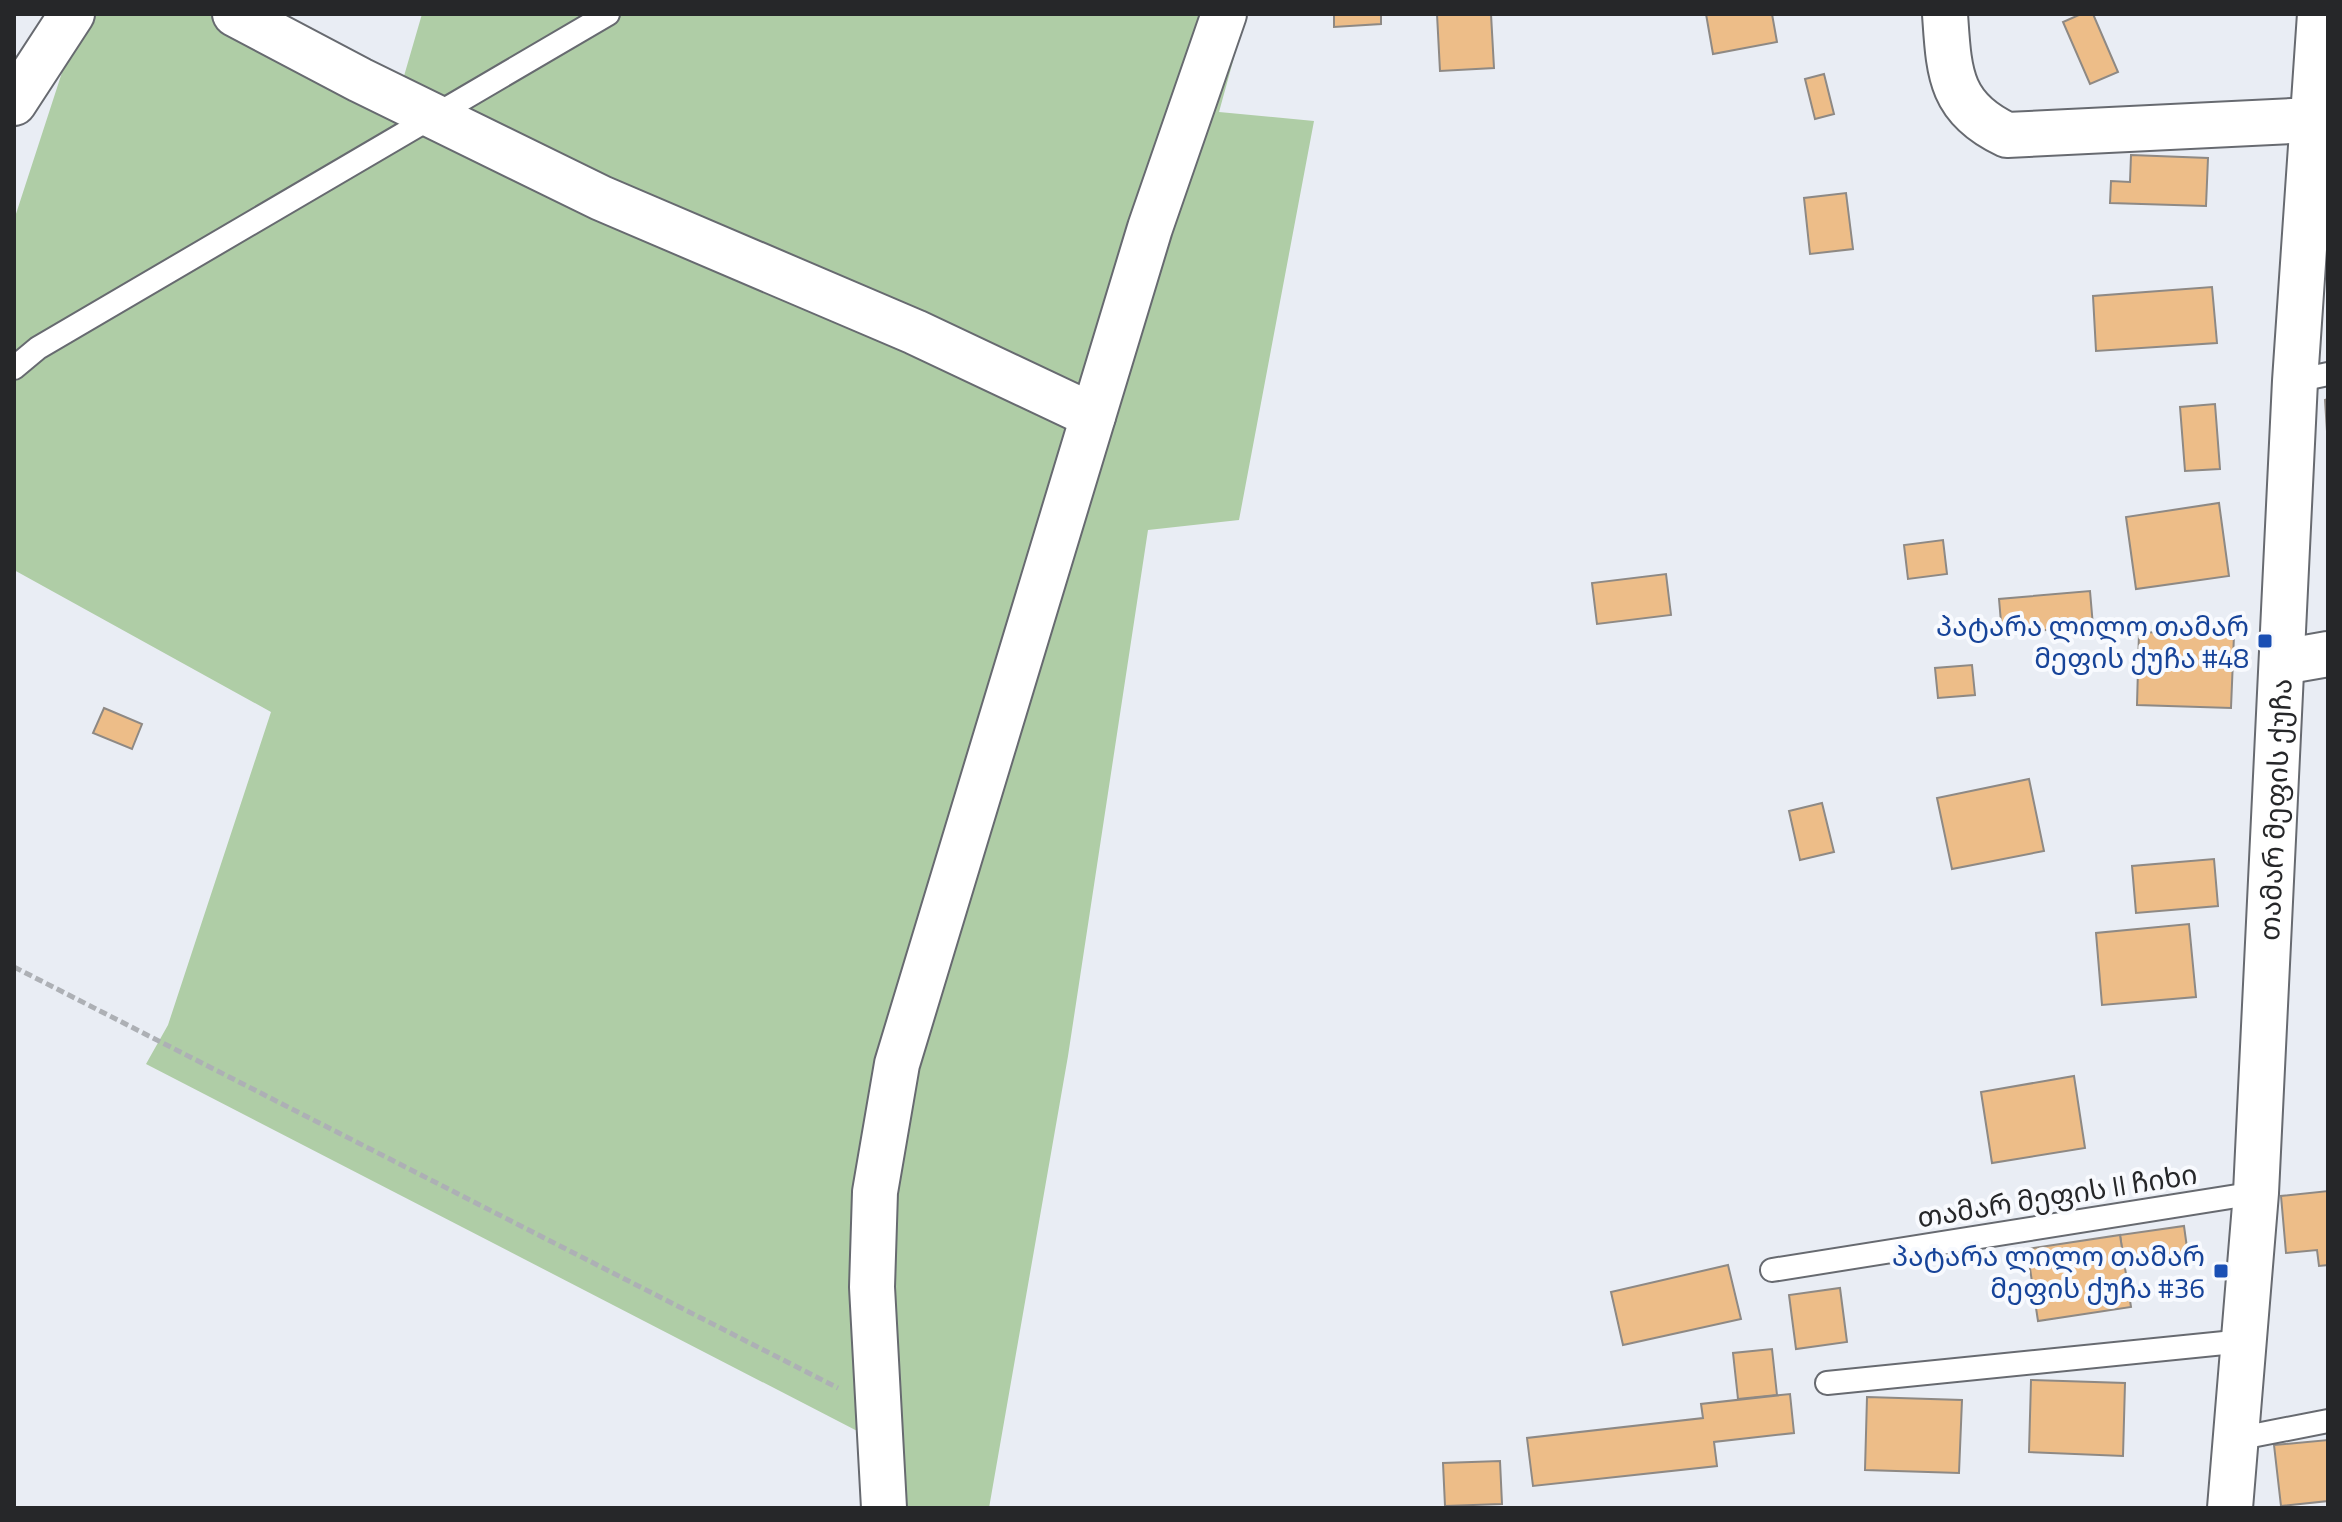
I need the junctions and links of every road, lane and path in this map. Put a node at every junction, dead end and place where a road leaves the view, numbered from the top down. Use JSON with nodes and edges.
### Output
{"nodes":[{"id":1,"x":72,"y":14,"type":"edge"},
{"id":2,"x":235,"y":14,"type":"edge"},
{"id":3,"x":608,"y":14,"type":"edge"},
{"id":4,"x":1224,"y":14,"type":"edge"},
{"id":5,"x":1945,"y":14,"type":"edge"},
{"id":6,"x":2320,"y":14,"type":"edge"},
{"id":7,"x":14,"y":103,"type":"edge"},
{"id":8,"x":434,"y":116,"type":"junction"},
{"id":9,"x":2312,"y":120,"type":"junction"},
{"id":10,"x":14,"y":368,"type":"edge"},
{"id":11,"x":2311,"y":378,"type":"edge"},
{"id":12,"x":1093,"y":416,"type":"junction"},
{"id":13,"x":2328,"y":654,"type":"edge"},
{"id":14,"x":2282,"y":662,"type":"junction"},
{"id":15,"x":14,"y":967,"type":"edge"},
{"id":16,"x":2256,"y":1193,"type":"junction"},
{"id":17,"x":1772,"y":1270,"type":"dead end"},
{"id":18,"x":2244,"y":1341,"type":"junction"},
{"id":19,"x":1827,"y":1383,"type":"dead end"},
{"id":20,"x":878,"y":1408,"type":"junction"},
{"id":21,"x":2328,"y":1421,"type":"edge"},
{"id":22,"x":2236,"y":1439,"type":"junction"},
{"id":23,"x":884,"y":1508,"type":"edge"},
{"id":24,"x":2230,"y":1508,"type":"edge"}],
"edges":[{"from":1,"to":7,"type":"street"},
{"from":2,"to":8,"type":"street"},
{"from":3,"to":8,"type":"lane"},
{"from":4,"to":12,"type":"street"},
{"from":5,"to":9,"type":"street"},
{"from":6,"to":9,"type":"street","name":"თამარ მეფის ქუჩა"},
{"from":8,"to":10,"type":"lane"},
{"from":8,"to":12,"type":"street"},
{"from":9,"to":11,"type":"street","name":"თამარ მეფის ქუჩა"},
{"from":11,"to":14,"type":"street","name":"თამარ მეფის ქუჩა"},
{"from":12,"to":20,"type":"street"},
{"from":13,"to":14,"type":"street"},
{"from":14,"to":16,"type":"street","name":"თამარ მეფის ქუჩა"},
{"from":15,"to":20,"type":"path"},
{"from":16,"to":17,"type":"lane","name":"თამარ მეფის II ჩიხი"},
{"from":16,"to":18,"type":"street","name":"თამარ მეფის ქუჩა"},
{"from":18,"to":19,"type":"lane"},
{"from":18,"to":22,"type":"street","name":"თამარ მეფის ქუჩა"},
{"from":20,"to":23,"type":"street"},
{"from":21,"to":22,"type":"lane"},
{"from":22,"to":24,"type":"street","name":"თამარ მეფის ქუჩა"}]}
